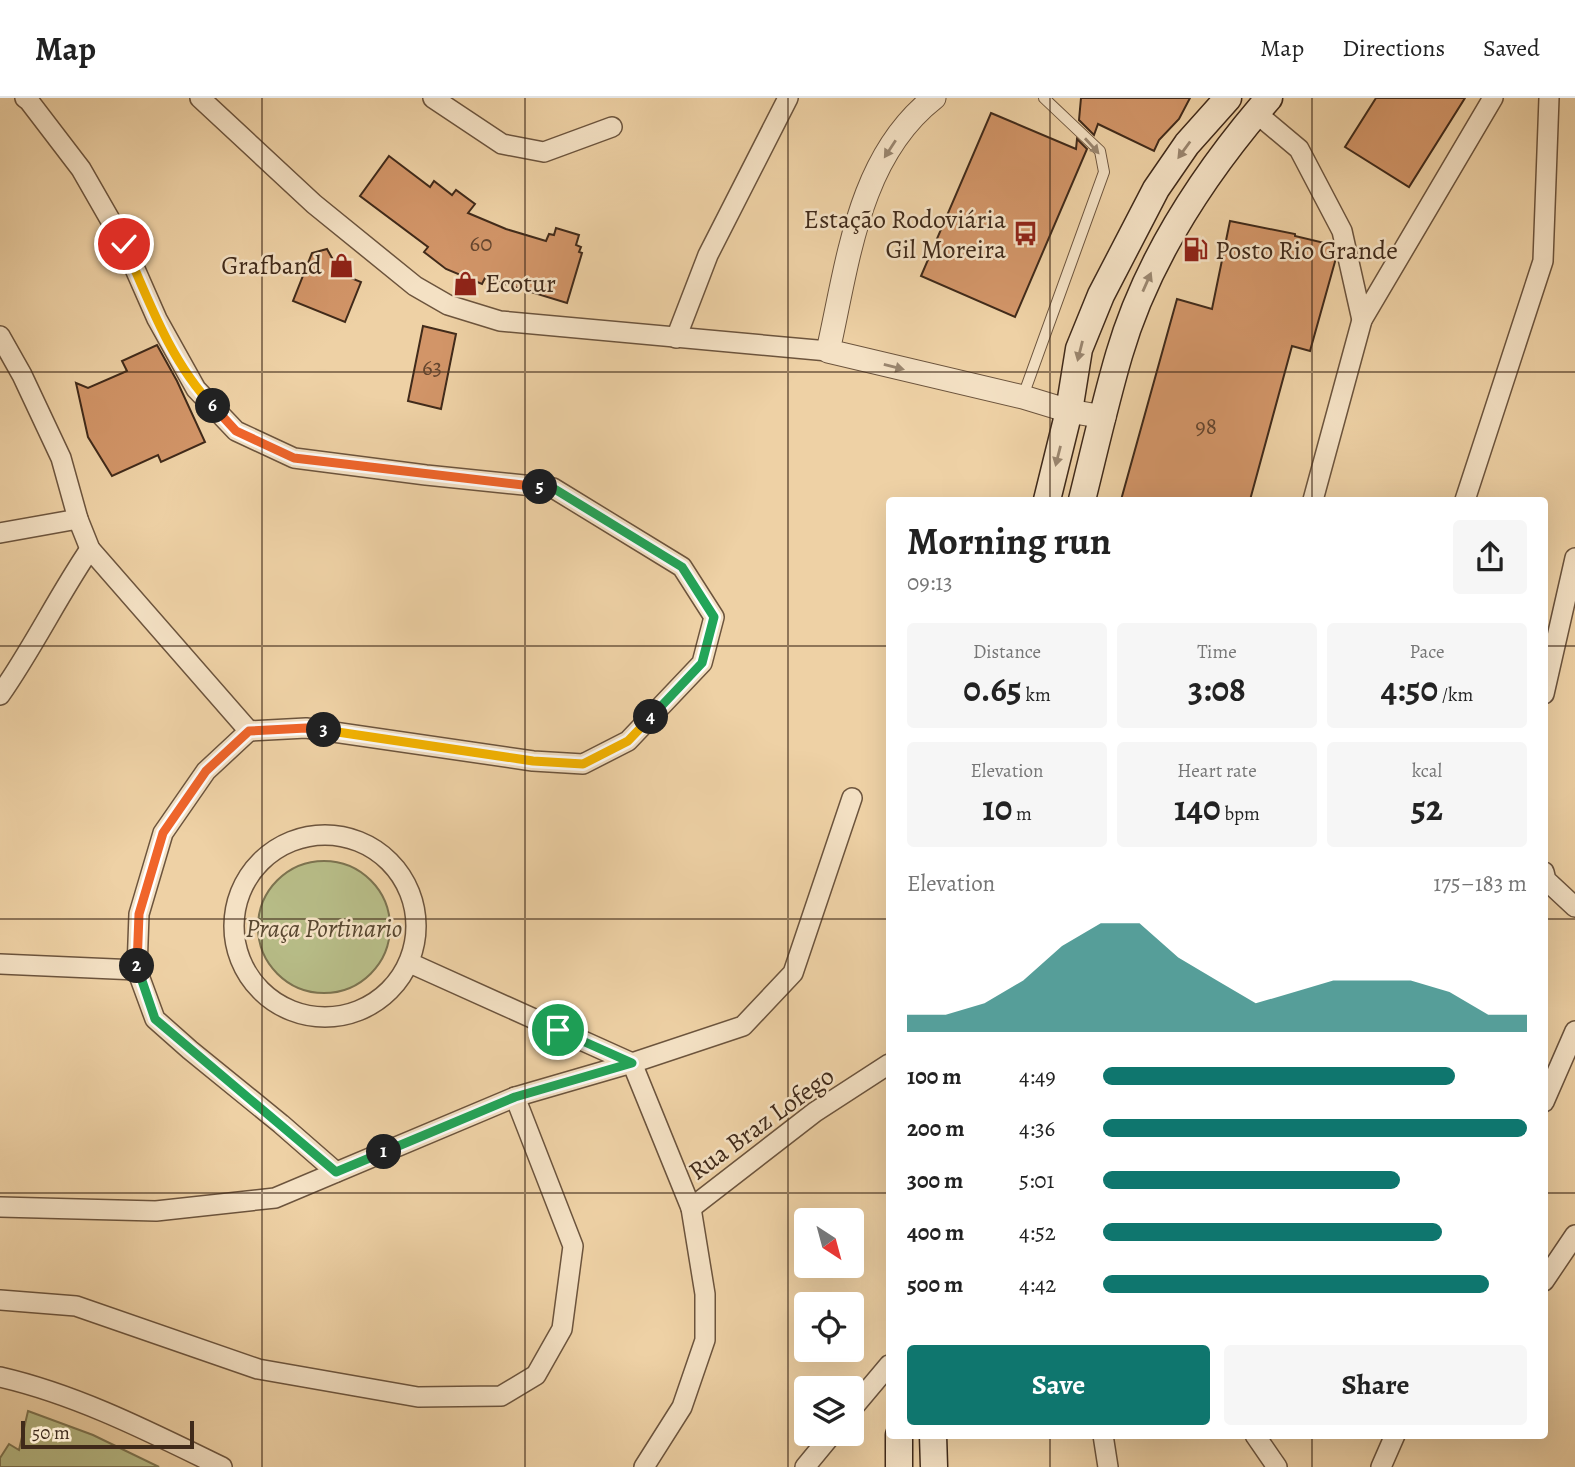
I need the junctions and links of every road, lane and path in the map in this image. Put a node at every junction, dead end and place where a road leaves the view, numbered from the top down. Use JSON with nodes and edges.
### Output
{"nodes":[{"id":1,"x":25,"y":98,"type":"edge"},
{"id":2,"x":200,"y":98,"type":"edge"},
{"id":3,"x":433,"y":98,"type":"edge"},
{"id":4,"x":788,"y":98,"type":"edge"},
{"id":5,"x":934,"y":98,"type":"edge"},
{"id":6,"x":1044,"y":98,"type":"edge"},
{"id":7,"x":1228,"y":98,"type":"edge"},
{"id":8,"x":1493,"y":98,"type":"edge"},
{"id":9,"x":1549,"y":98,"type":"edge"},
{"id":10,"x":1255,"y":103,"type":"edge"},
{"id":11,"x":612,"y":127,"type":"dead end"},
{"id":12,"x":1362,"y":320,"type":"junction"},
{"id":13,"x":0,"y":335,"type":"edge"},
{"id":14,"x":676,"y":338,"type":"junction"},
{"id":15,"x":828,"y":351,"type":"junction"},
{"id":16,"x":1023,"y":397,"type":"junction"},
{"id":17,"x":1069,"y":411,"type":"junction"},
{"id":18,"x":1104,"y":417,"type":"junction"},
{"id":19,"x":1048,"y":497,"type":"edge"},
{"id":20,"x":1083,"y":497,"type":"edge"},
{"id":21,"x":1314,"y":497,"type":"edge"},
{"id":22,"x":1466,"y":497,"type":"edge"},
{"id":23,"x":78,"y":519,"type":"junction"},
{"id":24,"x":0,"y":533,"type":"edge"},
{"id":25,"x":90,"y":549,"type":"junction"},
{"id":26,"x":1575,"y":558,"type":"edge"},
{"id":27,"x":1548,"y":676,"type":"edge"},
{"id":28,"x":0,"y":695,"type":"edge"},
{"id":29,"x":249,"y":731,"type":"junction"},
{"id":30,"x":852,"y":798,"type":"dead end"},
{"id":31,"x":1548,"y":882,"type":"edge"},
{"id":32,"x":1575,"y":907,"type":"edge"},
{"id":33,"x":410,"y":962,"type":"junction"},
{"id":34,"x":0,"y":964,"type":"edge"},
{"id":35,"x":137,"y":970,"type":"junction"},
{"id":36,"x":1575,"y":1031,"type":"edge"},
{"id":37,"x":632,"y":1063,"type":"junction"},
{"id":38,"x":886,"y":1066,"type":"edge"},
{"id":39,"x":1548,"y":1093,"type":"edge"},
{"id":40,"x":515,"y":1097,"type":"junction"},
{"id":41,"x":336,"y":1172,"type":"junction"},
{"id":42,"x":0,"y":1207,"type":"edge"},
{"id":43,"x":691,"y":1208,"type":"junction"},
{"id":44,"x":1575,"y":1235,"type":"edge"},
{"id":45,"x":1548,"y":1275,"type":"edge"},
{"id":46,"x":0,"y":1300,"type":"edge"},
{"id":47,"x":886,"y":1369,"type":"edge"},
{"id":48,"x":0,"y":1377,"type":"edge"},
{"id":49,"x":864,"y":1395,"type":"edge"},
{"id":50,"x":899,"y":1439,"type":"edge"},
{"id":51,"x":933,"y":1439,"type":"edge"},
{"id":52,"x":1104,"y":1439,"type":"edge"},
{"id":53,"x":1258,"y":1439,"type":"edge"},
{"id":54,"x":1393,"y":1439,"type":"edge"},
{"id":55,"x":822,"y":1446,"type":"edge"},
{"id":56,"x":222,"y":1467,"type":"edge"},
{"id":57,"x":644,"y":1467,"type":"edge"},
{"id":58,"x":805,"y":1467,"type":"edge"},
{"id":59,"x":899,"y":1467,"type":"edge"},
{"id":60,"x":934,"y":1467,"type":"edge"},
{"id":61,"x":1108,"y":1467,"type":"edge"},
{"id":62,"x":1277,"y":1467,"type":"edge"},
{"id":63,"x":1381,"y":1467,"type":"edge"}],
"edges":[{"from":1,"to":29,"type":"street"},
{"from":2,"to":14,"type":"street"},
{"from":3,"to":11,"type":"street"},
{"from":4,"to":14,"type":"street"},
{"from":5,"to":15,"type":"street","one_way":true},
{"from":6,"to":16,"type":"lane","one_way":true},
{"from":7,"to":17,"type":"main road","one_way":true},
{"from":8,"to":12,"type":"street"},
{"from":9,"to":22,"type":"street"},
{"from":10,"to":12,"type":"street"},
{"from":18,"to":10,"type":"main road","one_way":true},
{"from":12,"to":21,"type":"street"},
{"from":13,"to":23,"type":"street"},
{"from":14,"to":15,"type":"street"},
{"from":15,"to":16,"type":"street","one_way":true},
{"from":16,"to":17,"type":"street"},
{"from":17,"to":18,"type":"street"},
{"from":17,"to":19,"type":"main road","one_way":true},
{"from":18,"to":20,"type":"main road"},
{"from":23,"to":24,"type":"street"},
{"from":23,"to":25,"type":"street"},
{"from":25,"to":28,"type":"street"},
{"from":25,"to":29,"type":"street"},
{"from":26,"to":27,"type":"street"},
{"from":29,"to":35,"type":"street"},
{"from":30,"to":37,"type":"street"},
{"from":31,"to":32,"type":"street"},
{"from":33,"to":33,"type":"street"},
{"from":33,"to":37,"type":"street"},
{"from":34,"to":35,"type":"street"},
{"from":35,"to":41,"type":"street"},
{"from":36,"to":39,"type":"street"},
{"from":37,"to":40,"type":"street"},
{"from":37,"to":43,"type":"street","name":"Rua Braz Lofego"},
{"from":38,"to":43,"type":"street","name":"Rua Braz Lofego"},
{"from":40,"to":41,"type":"street"},
{"from":40,"to":46,"type":"street"},
{"from":41,"to":42,"type":"street"},
{"from":43,"to":57,"type":"street"},
{"from":44,"to":45,"type":"street"},
{"from":47,"to":49,"type":"street"},
{"from":48,"to":56,"type":"street"},
{"from":50,"to":59,"type":"main road"},
{"from":51,"to":60,"type":"main road"},
{"from":52,"to":61,"type":"street"},
{"from":53,"to":62,"type":"street"},
{"from":54,"to":63,"type":"street"},
{"from":55,"to":58,"type":"street"}]}
